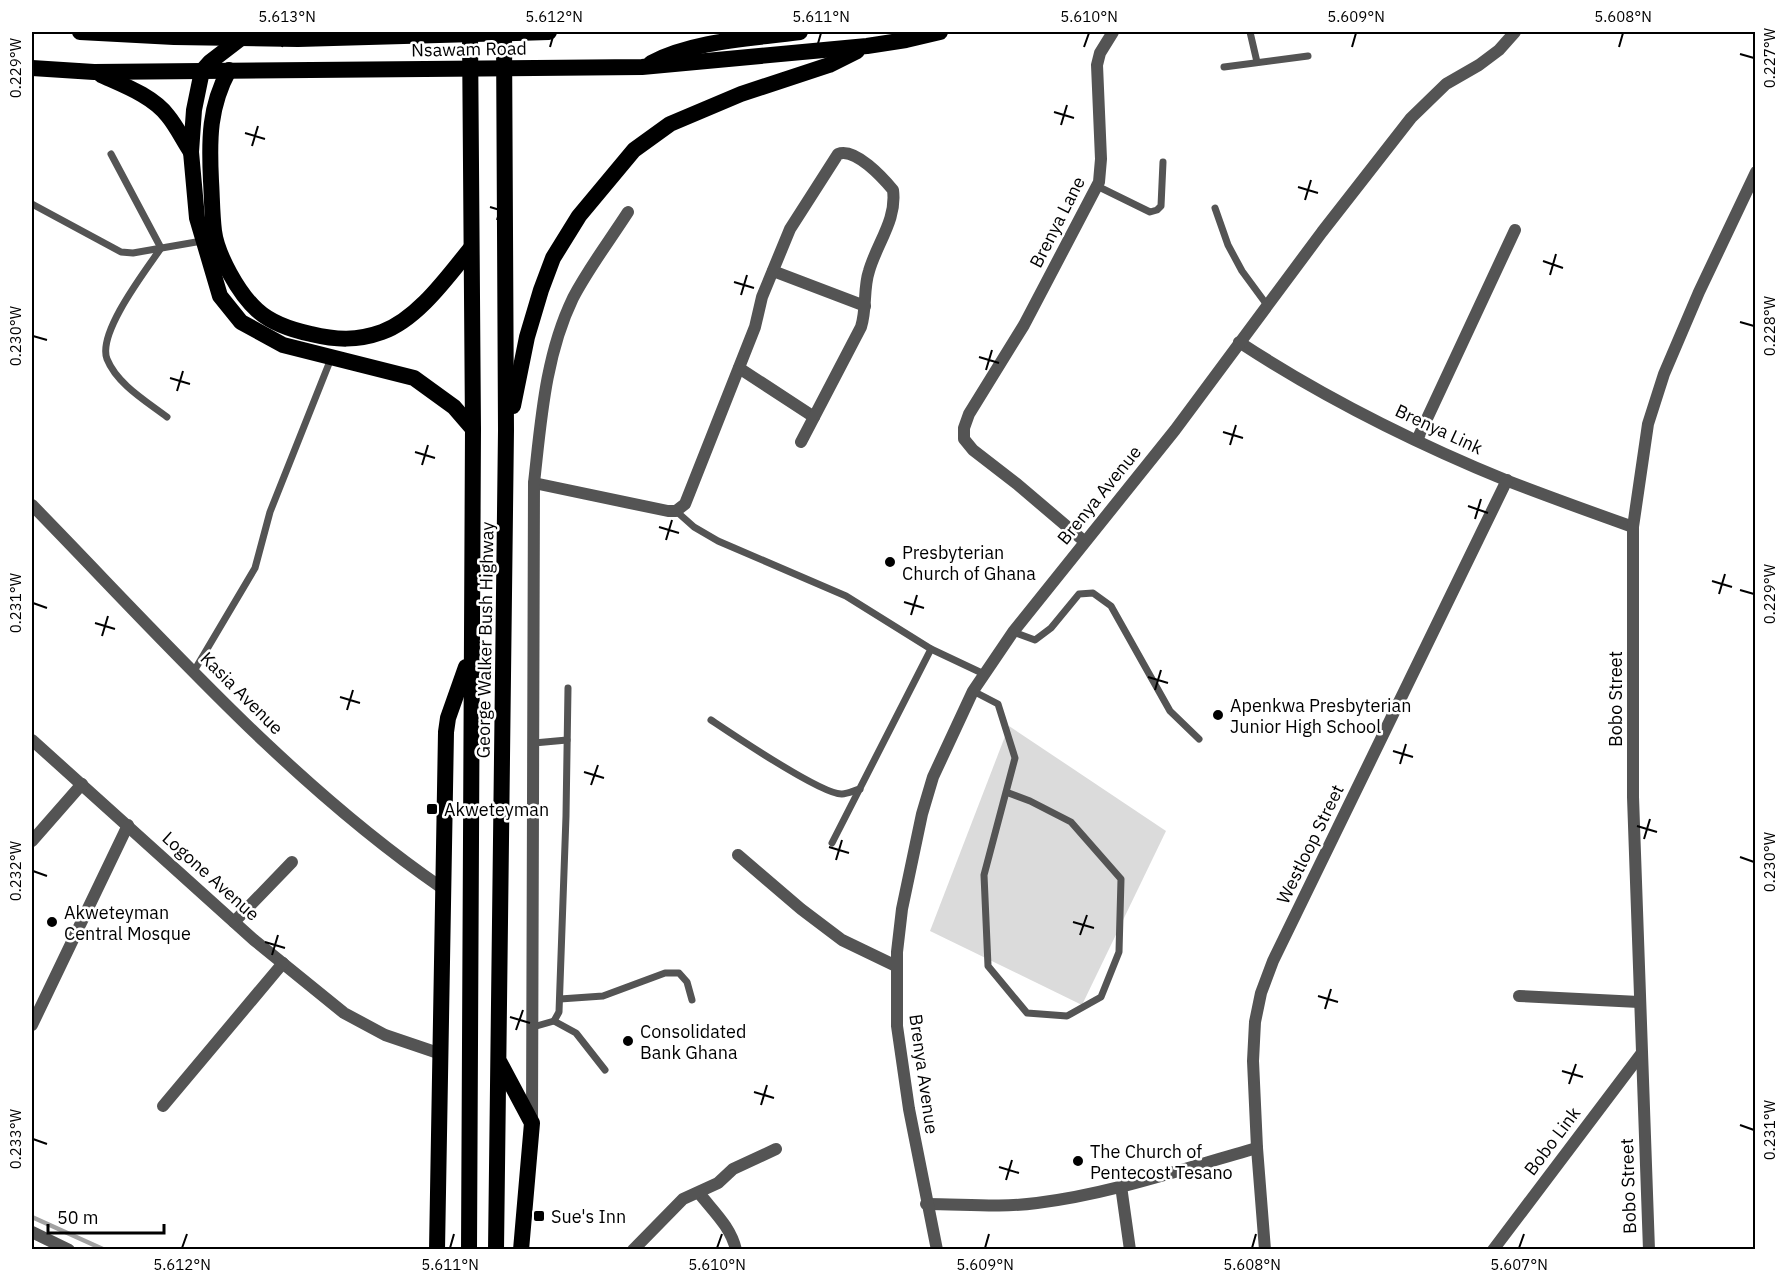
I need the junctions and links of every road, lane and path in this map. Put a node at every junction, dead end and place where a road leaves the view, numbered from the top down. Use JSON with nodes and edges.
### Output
{"nodes":[{"id":1,"x":80,"y":32,"type":"edge"},
{"id":2,"x":113,"y":32,"type":"edge"},
{"id":3,"x":470,"y":32,"type":"edge"},
{"id":4,"x":504,"y":32,"type":"edge"},
{"id":5,"x":549,"y":32,"type":"edge"},
{"id":6,"x":800,"y":32,"type":"edge"},
{"id":7,"x":940,"y":32,"type":"edge"},
{"id":8,"x":1113,"y":32,"type":"edge"},
{"id":9,"x":1250,"y":32,"type":"edge"},
{"id":10,"x":1515,"y":32,"type":"edge"},
{"id":11,"x":181,"y":34,"type":"edge"},
{"id":12,"x":240,"y":39,"type":"junction"},
{"id":13,"x":867,"y":46,"type":"junction"},
{"id":14,"x":1308,"y":56,"type":"dead end"},
{"id":15,"x":1257,"y":62,"type":"junction"},
{"id":16,"x":642,"y":67,"type":"junction"},
{"id":17,"x":1224,"y":67,"type":"dead end"},
{"id":18,"x":32,"y":68,"type":"edge"},
{"id":19,"x":229,"y":70,"type":"junction"},
{"id":20,"x":202,"y":71,"type":"junction"},
{"id":21,"x":94,"y":72,"type":"junction"},
{"id":22,"x":191,"y":152,"type":"junction"},
{"id":23,"x":111,"y":154,"type":"dead end"},
{"id":24,"x":1163,"y":162,"type":"dead end"},
{"id":25,"x":1755,"y":172,"type":"edge"},
{"id":26,"x":1097,"y":186,"type":"junction"},
{"id":27,"x":32,"y":204,"type":"edge"},
{"id":28,"x":1215,"y":208,"type":"dead end"},
{"id":29,"x":628,"y":212,"type":"dead end"},
{"id":30,"x":1515,"y":230,"type":"dead end"},
{"id":31,"x":202,"y":241,"type":"junction"},
{"id":32,"x":161,"y":248,"type":"junction"},
{"id":33,"x":471,"y":248,"type":"junction"},
{"id":34,"x":773,"y":271,"type":"junction"},
{"id":35,"x":1267,"y":305,"type":"junction"},
{"id":36,"x":866,"y":306,"type":"junction"},
{"id":37,"x":1239,"y":342,"type":"junction"},
{"id":38,"x":332,"y":356,"type":"junction"},
{"id":39,"x":739,"y":368,"type":"junction"},
{"id":40,"x":166,"y":417,"type":"dead end"},
{"id":41,"x":814,"y":417,"type":"junction"},
{"id":42,"x":473,"y":429,"type":"junction"},
{"id":43,"x":506,"y":430,"type":"junction"},
{"id":44,"x":1418,"y":440,"type":"junction"},
{"id":45,"x":801,"y":442,"type":"dead end"},
{"id":46,"x":1508,"y":480,"type":"junction"},
{"id":47,"x":534,"y":483,"type":"junction"},
{"id":48,"x":32,"y":505,"type":"edge"},
{"id":49,"x":676,"y":510,"type":"junction"},
{"id":50,"x":1633,"y":527,"type":"junction"},
{"id":51,"x":1084,"y":541,"type":"junction"},
{"id":52,"x":1013,"y":632,"type":"junction"},
{"id":53,"x":931,"y":649,"type":"junction"},
{"id":54,"x":471,"y":655,"type":"junction"},
{"id":55,"x":194,"y":671,"type":"junction"},
{"id":56,"x":984,"y":674,"type":"junction"},
{"id":57,"x":568,"y":688,"type":"dead end"},
{"id":58,"x":973,"y":691,"type":"junction"},
{"id":59,"x":711,"y":720,"type":"dead end"},
{"id":60,"x":1199,"y":739,"type":"dead end"},
{"id":61,"x":32,"y":740,"type":"edge"},
{"id":62,"x":567,"y":740,"type":"junction"},
{"id":63,"x":534,"y":743,"type":"junction"},
{"id":64,"x":82,"y":784,"type":"junction"},
{"id":65,"x":860,"y":789,"type":"junction"},
{"id":66,"x":1006,"y":792,"type":"junction"},
{"id":67,"x":128,"y":825,"type":"junction"},
{"id":68,"x":32,"y":841,"type":"edge"},
{"id":69,"x":832,"y":843,"type":"dead end"},
{"id":70,"x":738,"y":855,"type":"dead end"},
{"id":71,"x":292,"y":862,"type":"dead end"},
{"id":72,"x":442,"y":888,"type":"junction"},
{"id":73,"x":234,"y":922,"type":"junction"},
{"id":74,"x":283,"y":963,"type":"junction"},
{"id":75,"x":896,"y":966,"type":"junction"},
{"id":76,"x":1519,"y":996,"type":"dead end"},
{"id":77,"x":560,"y":999,"type":"junction"},
{"id":78,"x":692,"y":1000,"type":"dead end"},
{"id":79,"x":1639,"y":1002,"type":"junction"},
{"id":80,"x":554,"y":1021,"type":"junction"},
{"id":81,"x":32,"y":1025,"type":"edge"},
{"id":82,"x":533,"y":1027,"type":"junction"},
{"id":83,"x":441,"y":1054,"type":"junction"},
{"id":84,"x":1641,"y":1054,"type":"junction"},
{"id":85,"x":500,"y":1062,"type":"junction"},
{"id":86,"x":605,"y":1070,"type":"dead end"},
{"id":87,"x":164,"y":1106,"type":"dead end"},
{"id":88,"x":532,"y":1123,"type":"junction"},
{"id":89,"x":1257,"y":1148,"type":"junction"},
{"id":90,"x":776,"y":1149,"type":"dead end"},
{"id":91,"x":1121,"y":1186,"type":"junction"},
{"id":92,"x":699,"y":1194,"type":"junction"},
{"id":93,"x":926,"y":1204,"type":"junction"},
{"id":94,"x":32,"y":1232,"type":"edge"},
{"id":95,"x":69,"y":1250,"type":"edge"},
{"id":96,"x":437,"y":1250,"type":"edge"},
{"id":97,"x":469,"y":1250,"type":"edge"},
{"id":98,"x":496,"y":1250,"type":"edge"},
{"id":99,"x":521,"y":1250,"type":"edge"},
{"id":100,"x":633,"y":1250,"type":"edge"},
{"id":101,"x":736,"y":1250,"type":"edge"},
{"id":102,"x":937,"y":1250,"type":"edge"},
{"id":103,"x":1130,"y":1250,"type":"edge"},
{"id":104,"x":1265,"y":1250,"type":"edge"},
{"id":105,"x":1492,"y":1250,"type":"edge"},
{"id":106,"x":1649,"y":1250,"type":"edge"}],
"edges":[{"from":1,"to":2,"type":"highway","name":"Nsawam Road"},
{"from":2,"to":11,"type":"highway","name":"Nsawam Road"},
{"from":3,"to":33,"type":"highway","name":"George Walker Bush Highway"},
{"from":4,"to":43,"type":"highway","name":"George Walker Bush Highway"},
{"from":5,"to":12,"type":"highway","name":"Nsawam Road"},
{"from":6,"to":16,"type":"highway"},
{"from":7,"to":13,"type":"highway","name":"Nsawam Road"},
{"from":8,"to":26,"type":"street","name":"Brenya Lane"},
{"from":9,"to":15,"type":"lane"},
{"from":10,"to":35,"type":"street","name":"Brenya Avenue"},
{"from":11,"to":12,"type":"highway","name":"Nsawam Road"},
{"from":12,"to":20,"type":"highway"},
{"from":13,"to":16,"type":"highway","name":"Nsawam Road"},
{"from":13,"to":43,"type":"highway"},
{"from":14,"to":15,"type":"lane"},
{"from":15,"to":17,"type":"lane"},
{"from":16,"to":19,"type":"highway","name":"Nsawam Road"},
{"from":18,"to":21,"type":"highway","name":"Nsawam Road"},
{"from":19,"to":20,"type":"highway","name":"Nsawam Road"},
{"from":19,"to":33,"type":"highway"},
{"from":20,"to":21,"type":"highway","name":"Nsawam Road"},
{"from":20,"to":22,"type":"highway"},
{"from":21,"to":22,"type":"highway"},
{"from":22,"to":31,"type":"highway"},
{"from":23,"to":32,"type":"lane"},
{"from":24,"to":26,"type":"lane"},
{"from":25,"to":50,"type":"street","name":"Bobo Street"},
{"from":26,"to":51,"type":"street","name":"Brenya Lane"},
{"from":27,"to":32,"type":"lane"},
{"from":28,"to":35,"type":"lane"},
{"from":29,"to":47,"type":"street"},
{"from":30,"to":44,"type":"street"},
{"from":31,"to":32,"type":"lane"},
{"from":31,"to":38,"type":"highway"},
{"from":32,"to":40,"type":"lane"},
{"from":33,"to":42,"type":"highway","name":"George Walker Bush Highway"},
{"from":34,"to":36,"type":"street"},
{"from":34,"to":36,"type":"street"},
{"from":34,"to":39,"type":"street"},
{"from":35,"to":37,"type":"street","name":"Brenya Avenue"},
{"from":36,"to":41,"type":"street"},
{"from":37,"to":44,"type":"street","name":"Brenya Link"},
{"from":37,"to":51,"type":"street","name":"Brenya Avenue"},
{"from":38,"to":42,"type":"highway"},
{"from":38,"to":55,"type":"lane"},
{"from":39,"to":41,"type":"street"},
{"from":39,"to":49,"type":"street"},
{"from":41,"to":45,"type":"street"},
{"from":42,"to":54,"type":"highway","name":"George Walker Bush Highway"},
{"from":43,"to":85,"type":"highway","name":"George Walker Bush Highway"},
{"from":44,"to":46,"type":"street","name":"Brenya Link"},
{"from":46,"to":50,"type":"street","name":"Brenya Link"},
{"from":46,"to":89,"type":"street","name":"Westloop Street"},
{"from":47,"to":49,"type":"street"},
{"from":47,"to":63,"type":"street"},
{"from":48,"to":55,"type":"street","name":"Kasia Avenue"},
{"from":49,"to":53,"type":"lane"},
{"from":50,"to":79,"type":"street","name":"Bobo Street"},
{"from":51,"to":52,"type":"street","name":"Brenya Avenue"},
{"from":52,"to":56,"type":"street","name":"Brenya Avenue"},
{"from":52,"to":60,"type":"lane"},
{"from":53,"to":56,"type":"lane"},
{"from":53,"to":65,"type":"lane"},
{"from":54,"to":72,"type":"highway"},
{"from":54,"to":97,"type":"highway","name":"George Walker Bush Highway"},
{"from":55,"to":72,"type":"street","name":"Kasia Avenue"},
{"from":56,"to":58,"type":"street","name":"Brenya Avenue"},
{"from":57,"to":62,"type":"lane"},
{"from":58,"to":66,"type":"lane"},
{"from":58,"to":75,"type":"street","name":"Brenya Avenue"},
{"from":59,"to":65,"type":"lane"},
{"from":61,"to":64,"type":"street","name":"Logone Avenue"},
{"from":62,"to":63,"type":"lane"},
{"from":62,"to":77,"type":"lane"},
{"from":63,"to":82,"type":"street"},
{"from":64,"to":67,"type":"street","name":"Logone Avenue"},
{"from":64,"to":68,"type":"street"},
{"from":65,"to":69,"type":"lane"},
{"from":66,"to":66,"type":"lane"},
{"from":67,"to":73,"type":"street","name":"Logone Avenue"},
{"from":67,"to":81,"type":"street"},
{"from":70,"to":75,"type":"street"},
{"from":71,"to":73,"type":"street"},
{"from":72,"to":83,"type":"highway"},
{"from":73,"to":74,"type":"street","name":"Logone Avenue"},
{"from":74,"to":83,"type":"street","name":"Logone Avenue"},
{"from":74,"to":87,"type":"street"},
{"from":75,"to":93,"type":"street","name":"Brenya Avenue"},
{"from":76,"to":79,"type":"street"},
{"from":77,"to":78,"type":"lane"},
{"from":77,"to":80,"type":"lane"},
{"from":79,"to":84,"type":"street","name":"Bobo Street"},
{"from":80,"to":82,"type":"lane"},
{"from":80,"to":86,"type":"lane"},
{"from":82,"to":88,"type":"street"},
{"from":83,"to":96,"type":"highway"},
{"from":84,"to":105,"type":"street","name":"Bobo Link"},
{"from":84,"to":106,"type":"street","name":"Bobo Street"},
{"from":85,"to":88,"type":"highway"},
{"from":85,"to":98,"type":"highway","name":"George Walker Bush Highway"},
{"from":88,"to":99,"type":"highway"},
{"from":89,"to":91,"type":"street"},
{"from":89,"to":104,"type":"street","name":"Westloop Street"},
{"from":90,"to":92,"type":"street"},
{"from":91,"to":93,"type":"street"},
{"from":91,"to":103,"type":"street"},
{"from":92,"to":100,"type":"street"},
{"from":92,"to":101,"type":"street"},
{"from":93,"to":102,"type":"street","name":"Brenya Avenue"},
{"from":94,"to":95,"type":"street"}]}
